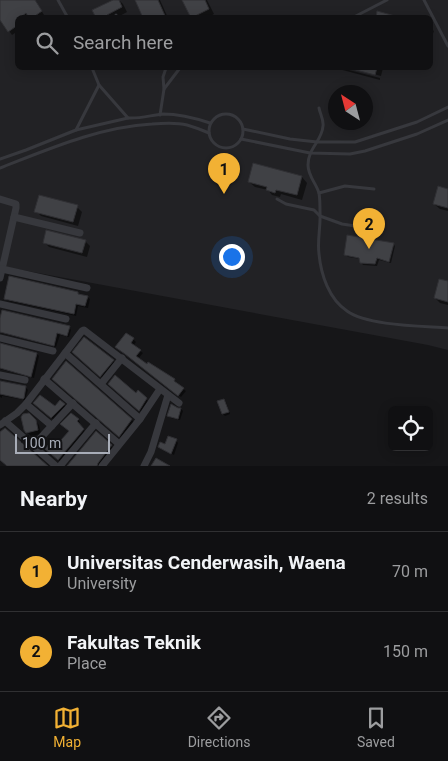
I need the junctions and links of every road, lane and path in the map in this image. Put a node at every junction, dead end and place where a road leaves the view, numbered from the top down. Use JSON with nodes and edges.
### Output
{"nodes":[{"id":1,"x":58,"y":0,"type":"edge"},
{"id":2,"x":387,"y":0,"type":"edge"},
{"id":3,"x":424,"y":0,"type":"edge"},
{"id":4,"x":66,"y":15,"type":"edge"},
{"id":5,"x":358,"y":15,"type":"edge"},
{"id":6,"x":432,"y":15,"type":"edge"},
{"id":7,"x":433,"y":17,"type":"edge"},
{"id":8,"x":448,"y":46,"type":"edge"},
{"id":9,"x":93,"y":70,"type":"edge"},
{"id":10,"x":165,"y":70,"type":"edge"},
{"id":11,"x":178,"y":70,"type":"edge"},
{"id":12,"x":99,"y":85,"type":"junction"},
{"id":13,"x":164,"y":89,"type":"junction"},
{"id":14,"x":448,"y":107,"type":"edge"},
{"id":15,"x":318,"y":108,"type":"dead end"},
{"id":16,"x":160,"y":115,"type":"junction"},
{"id":17,"x":128,"y":118,"type":"junction"},
{"id":18,"x":448,"y":120,"type":"edge"},
{"id":19,"x":210,"y":123,"type":"junction"},
{"id":20,"x":243,"y":129,"type":"junction"},
{"id":21,"x":76,"y":130,"type":"junction"},
{"id":22,"x":209,"y":133,"type":"junction"},
{"id":23,"x":241,"y":139,"type":"junction"},
{"id":24,"x":317,"y":142,"type":"junction"},
{"id":25,"x":310,"y":152,"type":"junction"},
{"id":26,"x":0,"y":159,"type":"edge"},
{"id":27,"x":0,"y":168,"type":"edge"},
{"id":28,"x":374,"y":189,"type":"dead end"},
{"id":29,"x":319,"y":193,"type":"junction"},
{"id":30,"x":0,"y":199,"type":"edge"},
{"id":31,"x":277,"y":199,"type":"dead end"},
{"id":32,"x":320,"y":216,"type":"junction"},
{"id":33,"x":14,"y":218,"type":"junction"},
{"id":34,"x":375,"y":229,"type":"dead end"},
{"id":35,"x":80,"y":233,"type":"dead end"},
{"id":36,"x":2,"y":269,"type":"junction"},
{"id":37,"x":0,"y":278,"type":"edge"},
{"id":38,"x":87,"y":288,"type":"dead end"},
{"id":39,"x":0,"y":304,"type":"edge"},
{"id":40,"x":66,"y":319,"type":"dead end"},
{"id":41,"x":448,"y":328,"type":"edge"},
{"id":42,"x":0,"y":338,"type":"edge"},
{"id":43,"x":53,"y":351,"type":"dead end"},
{"id":44,"x":65,"y":353,"type":"junction"},
{"id":45,"x":122,"y":358,"type":"junction"},
{"id":46,"x":0,"y":375,"type":"edge"},
{"id":47,"x":44,"y":379,"type":"junction"},
{"id":48,"x":25,"y":380,"type":"dead end"},
{"id":49,"x":101,"y":384,"type":"junction"},
{"id":50,"x":160,"y":389,"type":"junction"},
{"id":51,"x":168,"y":394,"type":"junction"},
{"id":52,"x":73,"y":403,"type":"junction"},
{"id":53,"x":179,"y":403,"type":"dead end"},
{"id":54,"x":26,"y":404,"type":"junction"},
{"id":55,"x":140,"y":419,"type":"junction"},
{"id":56,"x":2,"y":423,"type":"edge"},
{"id":57,"x":96,"y":423,"type":"junction"},
{"id":58,"x":52,"y":426,"type":"junction"},
{"id":59,"x":119,"y":444,"type":"junction"},
{"id":60,"x":32,"y":446,"type":"junction"},
{"id":61,"x":56,"y":466,"type":"edge"},
{"id":62,"x":60,"y":466,"type":"edge"},
{"id":63,"x":102,"y":466,"type":"edge"},
{"id":64,"x":144,"y":466,"type":"edge"}],
"edges":[{"from":1,"to":4,"type":"lane"},
{"from":2,"to":5,"type":"lane"},
{"from":3,"to":6,"type":"lane"},
{"from":7,"to":8,"type":"lane"},
{"from":9,"to":12,"type":"lane"},
{"from":10,"to":13,"type":"lane"},
{"from":11,"to":13,"type":"lane"},
{"from":12,"to":17,"type":"lane"},
{"from":12,"to":21,"type":"lane"},
{"from":13,"to":16,"type":"lane"},
{"from":14,"to":24,"type":"lane"},
{"from":15,"to":24,"type":"lane"},
{"from":16,"to":17,"type":"lane"},
{"from":16,"to":19,"type":"lane"},
{"from":17,"to":21,"type":"lane"},
{"from":18,"to":25,"type":"lane"},
{"from":19,"to":20,"type":"lane"},
{"from":19,"to":22,"type":"lane"},
{"from":20,"to":23,"type":"lane"},
{"from":20,"to":24,"type":"lane"},
{"from":21,"to":26,"type":"lane"},
{"from":22,"to":23,"type":"lane"},
{"from":22,"to":27,"type":"lane"},
{"from":23,"to":25,"type":"lane"},
{"from":24,"to":25,"type":"lane"},
{"from":25,"to":29,"type":"lane"},
{"from":28,"to":29,"type":"lane"},
{"from":29,"to":32,"type":"lane"},
{"from":30,"to":33,"type":"street"},
{"from":31,"to":32,"type":"lane"},
{"from":32,"to":34,"type":"lane"},
{"from":32,"to":41,"type":"lane"},
{"from":33,"to":35,"type":"street"},
{"from":33,"to":36,"type":"street"},
{"from":36,"to":37,"type":"street"},
{"from":36,"to":38,"type":"street"},
{"from":39,"to":40,"type":"street"},
{"from":42,"to":43,"type":"street"},
{"from":44,"to":45,"type":"street"},
{"from":44,"to":47,"type":"street"},
{"from":44,"to":49,"type":"street"},
{"from":45,"to":49,"type":"street"},
{"from":45,"to":50,"type":"street"},
{"from":46,"to":48,"type":"street"},
{"from":47,"to":52,"type":"street"},
{"from":47,"to":54,"type":"street"},
{"from":49,"to":55,"type":"street"},
{"from":50,"to":51,"type":"street"},
{"from":50,"to":55,"type":"street"},
{"from":51,"to":53,"type":"street"},
{"from":51,"to":64,"type":"street"},
{"from":52,"to":57,"type":"street"},
{"from":52,"to":58,"type":"street"},
{"from":54,"to":56,"type":"street"},
{"from":54,"to":58,"type":"street"},
{"from":55,"to":59,"type":"street"},
{"from":56,"to":60,"type":"street"},
{"from":57,"to":59,"type":"street"},
{"from":57,"to":62,"type":"street"},
{"from":58,"to":60,"type":"street"},
{"from":59,"to":63,"type":"street"},
{"from":60,"to":61,"type":"street"}]}
